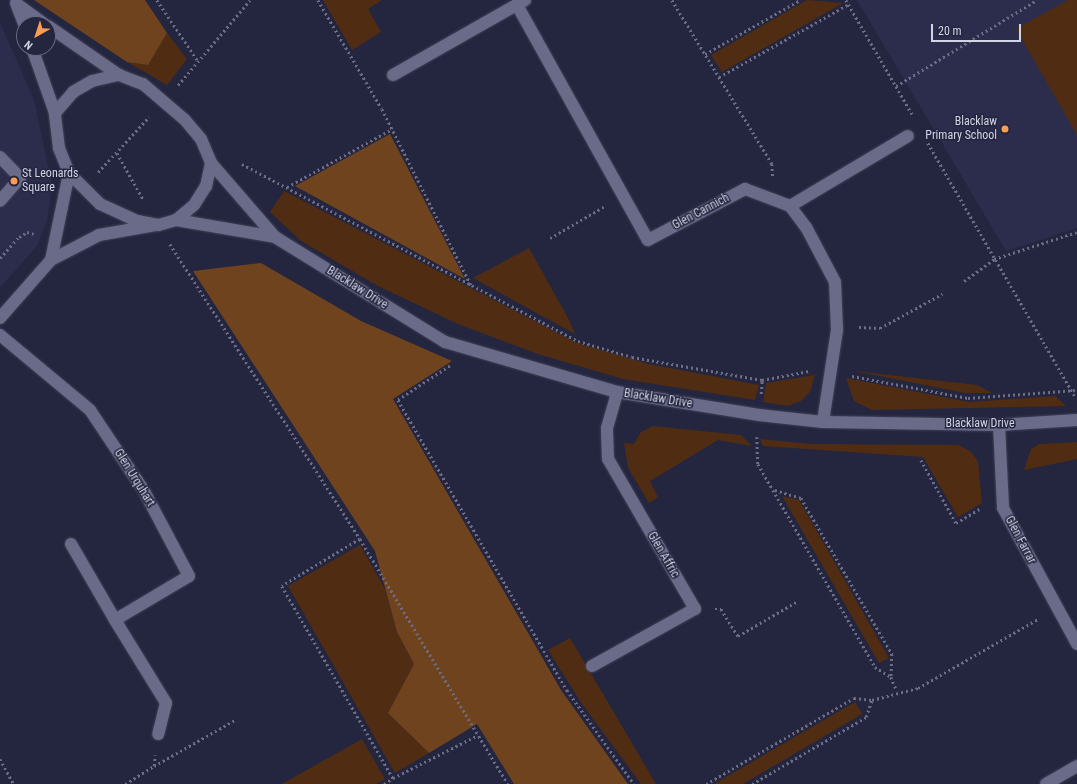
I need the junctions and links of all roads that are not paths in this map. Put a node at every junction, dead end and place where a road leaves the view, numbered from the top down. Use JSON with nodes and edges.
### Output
{"nodes":[{"id":1,"x":16,"y":2,"type":"edge"},
{"id":2,"x":521,"y":3,"type":"edge"},
{"id":3,"x":21,"y":16,"type":"edge"},
{"id":4,"x":35,"y":16,"type":"edge"},
{"id":5,"x":56,"y":32,"type":"edge"},
{"id":6,"x":35,"y":56,"type":"edge"},
{"id":7,"x":119,"y":75,"type":"junction"},
{"id":8,"x":393,"y":75,"type":"dead end"},
{"id":9,"x":55,"y":113,"type":"junction"},
{"id":10,"x":908,"y":136,"type":"dead end"},
{"id":11,"x":0,"y":157,"type":"edge"},
{"id":12,"x":211,"y":163,"type":"junction"},
{"id":13,"x":69,"y":173,"type":"junction"},
{"id":14,"x":0,"y":201,"type":"edge"},
{"id":15,"x":790,"y":206,"type":"junction"},
{"id":16,"x":176,"y":220,"type":"junction"},
{"id":17,"x":158,"y":225,"type":"junction"},
{"id":18,"x":275,"y":237,"type":"junction"},
{"id":19,"x":51,"y":260,"type":"junction"},
{"id":20,"x":0,"y":318,"type":"edge"},
{"id":21,"x":0,"y":335,"type":"edge"},
{"id":22,"x":618,"y":392,"type":"junction"},
{"id":23,"x":1077,"y":420,"type":"edge"},
{"id":24,"x":823,"y":422,"type":"junction"},
{"id":25,"x":999,"y":424,"type":"junction"},
{"id":26,"x":71,"y":544,"type":"dead end"},
{"id":27,"x":115,"y":620,"type":"junction"},
{"id":28,"x":1077,"y":644,"type":"edge"},
{"id":29,"x":592,"y":666,"type":"dead end"},
{"id":30,"x":158,"y":734,"type":"road end"},
{"id":31,"x":1077,"y":766,"type":"edge"},
{"id":32,"x":1046,"y":784,"type":"edge"}],
"edges":[{"from":1,"to":3,"type":"street"},
{"from":1,"to":4,"type":"street"},
{"from":2,"to":8,"type":"street","name":"Glen Cannich"},
{"from":2,"to":15,"type":"street","name":"Glen Cannich"},
{"from":5,"to":7,"type":"street"},
{"from":6,"to":9,"type":"street"},
{"from":7,"to":9,"type":"street"},
{"from":7,"to":12,"type":"street","name":"Blacklaw Drive"},
{"from":9,"to":13,"type":"street"},
{"from":10,"to":15,"type":"street"},
{"from":11,"to":14,"type":"street"},
{"from":12,"to":16,"type":"street"},
{"from":12,"to":18,"type":"street","name":"Blacklaw Drive"},
{"from":13,"to":17,"type":"street"},
{"from":13,"to":19,"type":"street"},
{"from":15,"to":24,"type":"street"},
{"from":16,"to":17,"type":"street"},
{"from":16,"to":18,"type":"street","name":"Blacklaw Drive"},
{"from":17,"to":19,"type":"street"},
{"from":18,"to":22,"type":"street","name":"Blacklaw Drive"},
{"from":19,"to":20,"type":"street"},
{"from":21,"to":27,"type":"street","name":"Glen Urquhart"},
{"from":22,"to":24,"type":"street","name":"Blacklaw Drive"},
{"from":22,"to":29,"type":"street","name":"Glen Affric"},
{"from":23,"to":25,"type":"street","name":"Blacklaw Drive"},
{"from":24,"to":25,"type":"street","name":"Blacklaw Drive"},
{"from":25,"to":28,"type":"street","name":"Glen Farrar"},
{"from":26,"to":27,"type":"street"},
{"from":27,"to":30,"type":"street"},
{"from":31,"to":32,"type":"street"}]}
